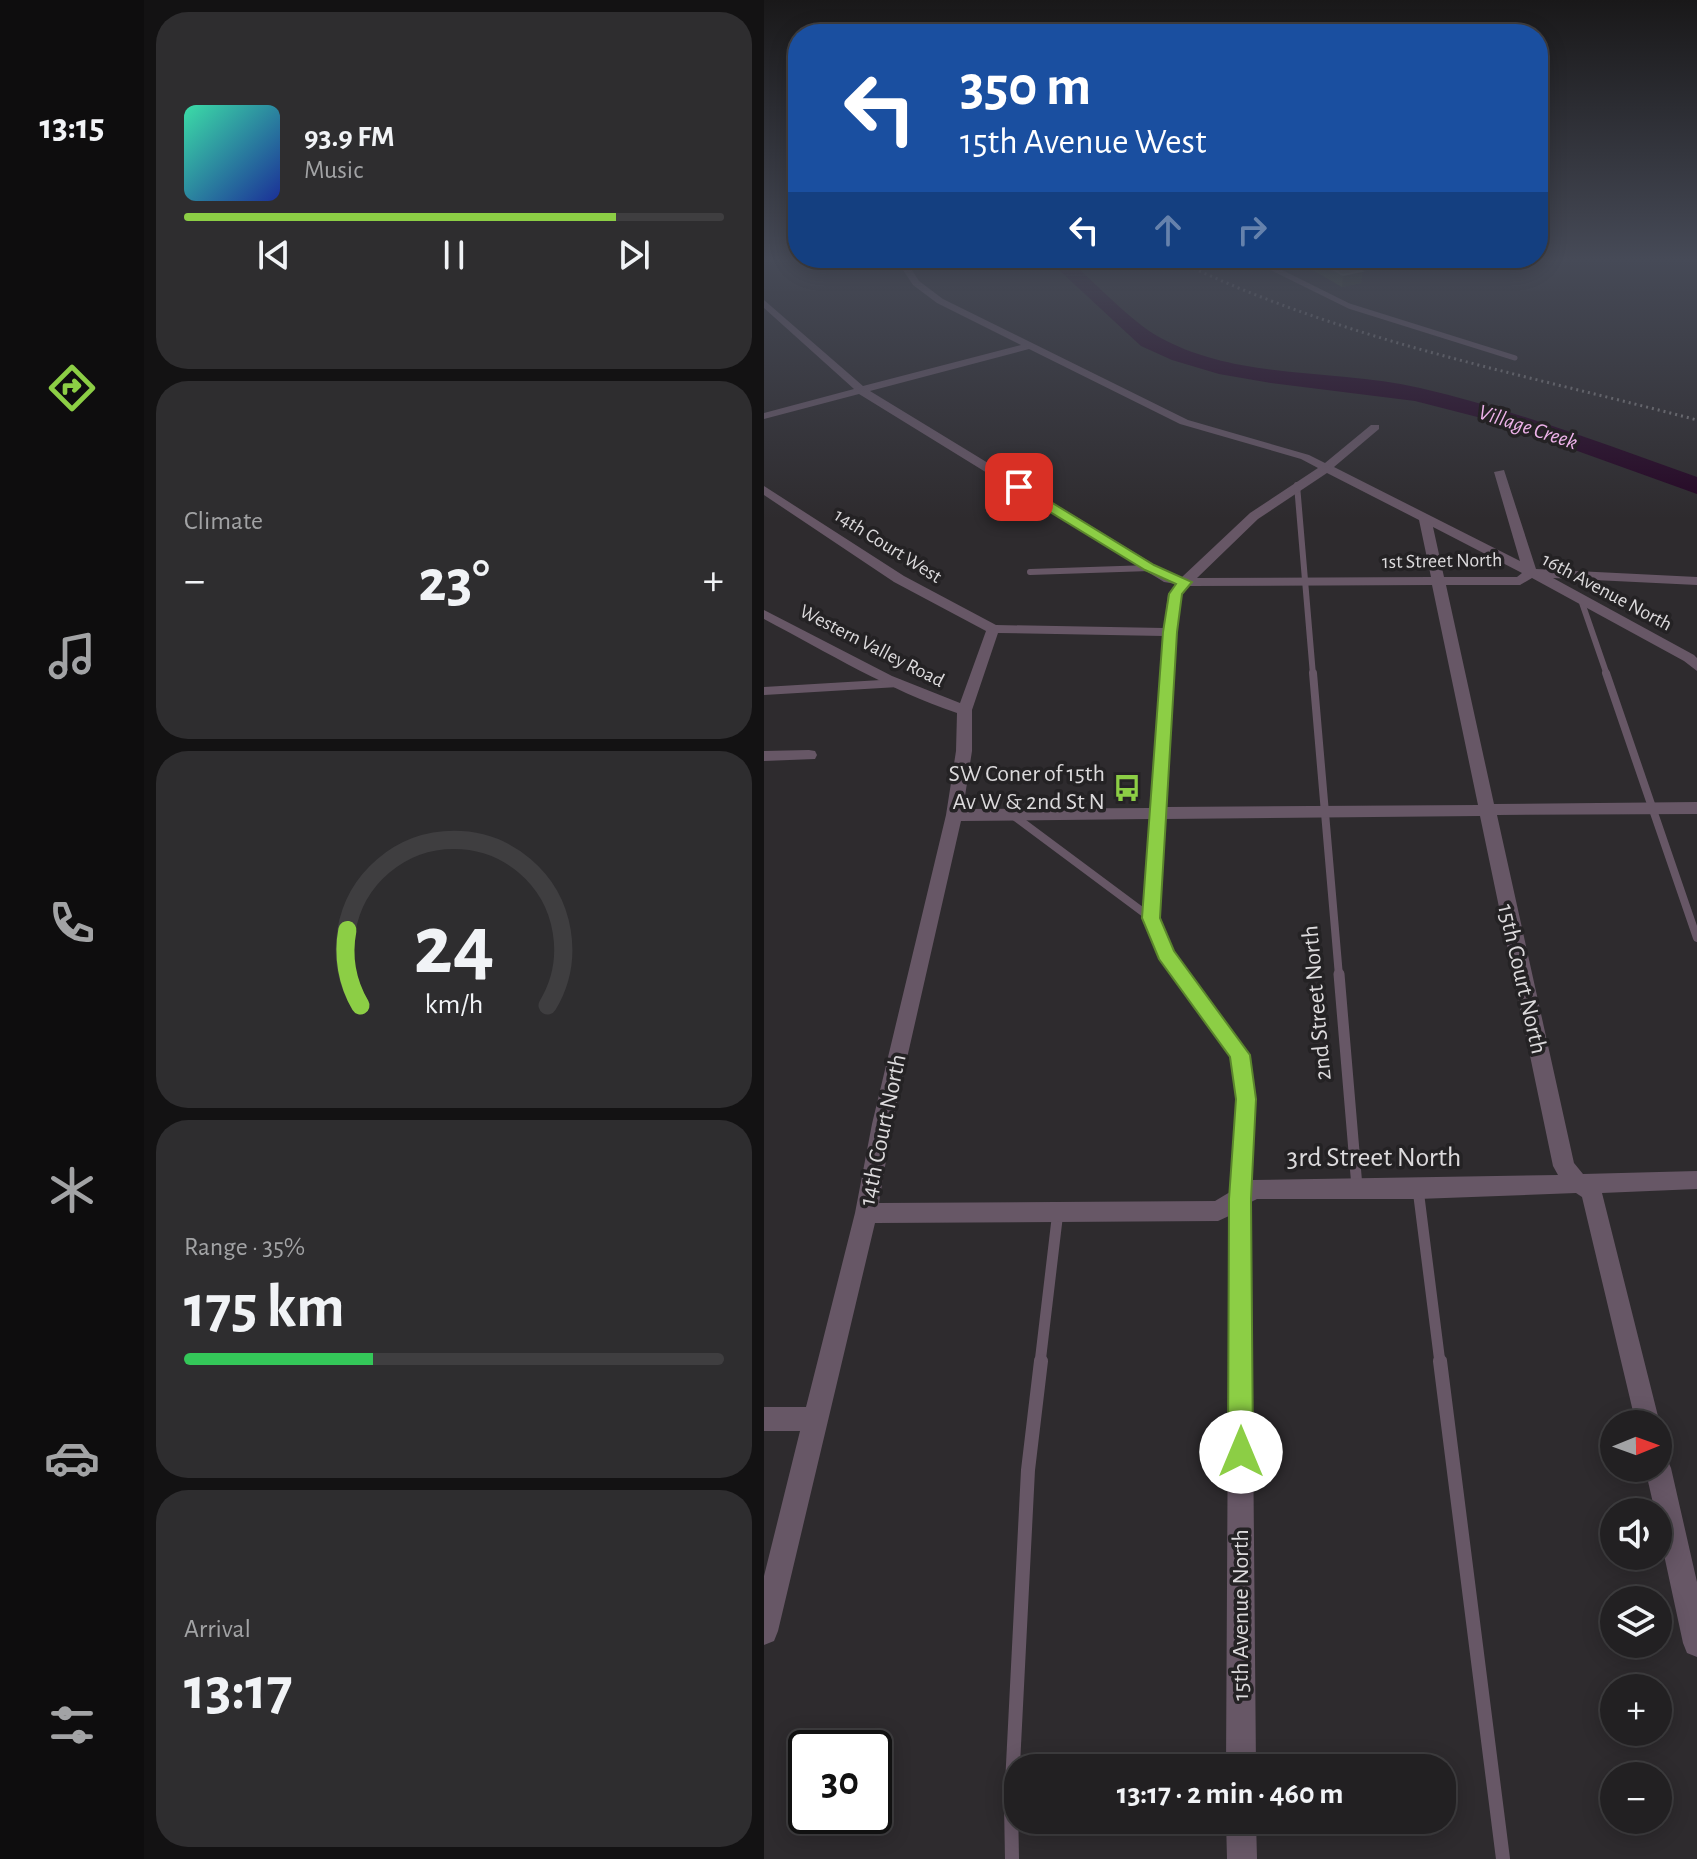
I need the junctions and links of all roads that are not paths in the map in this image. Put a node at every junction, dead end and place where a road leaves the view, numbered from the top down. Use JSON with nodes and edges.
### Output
{"nodes":[{"id":1,"x":810,"y":345,"type":"edge"},
{"id":2,"x":1473,"y":345,"type":"edge"},
{"id":3,"x":1028,"y":346,"type":"joint"},
{"id":4,"x":1515,"y":358,"type":"dead end"},
{"id":5,"x":862,"y":391,"type":"junction"},
{"id":6,"x":764,"y":416,"type":"edge"},
{"id":7,"x":1375,"y":427,"type":"dead end"},
{"id":8,"x":1325,"y":467,"type":"junction"},
{"id":9,"x":1500,"y":472,"type":"dead end"},
{"id":10,"x":1297,"y":485,"type":"junction"},
{"id":11,"x":764,"y":490,"type":"edge"},
{"id":12,"x":1425,"y":520,"type":"junction"},
{"id":13,"x":1150,"y":568,"type":"junction"},
{"id":14,"x":1030,"y":572,"type":"dead end"},
{"id":15,"x":1530,"y":573,"type":"junction"},
{"id":16,"x":1697,"y":581,"type":"edge"},
{"id":17,"x":1185,"y":582,"type":"junction"},
{"id":18,"x":1439,"y":582,"type":"junction"},
{"id":19,"x":1306,"y":583,"type":"junction"},
{"id":20,"x":1580,"y":597,"type":"junction"},
{"id":21,"x":764,"y":614,"type":"edge"},
{"id":22,"x":993,"y":629,"type":"junction"},
{"id":23,"x":1170,"y":632,"type":"junction"},
{"id":24,"x":1694,"y":661,"type":"edge"},
{"id":25,"x":898,"y":683,"type":"junction"},
{"id":26,"x":764,"y":691,"type":"edge"},
{"id":27,"x":965,"y":710,"type":"junction"},
{"id":28,"x":809,"y":755,"type":"dead end"},
{"id":29,"x":764,"y":756,"type":"edge"},
{"id":30,"x":1697,"y":808,"type":"edge"},
{"id":31,"x":1653,"y":809,"type":"junction"},
{"id":32,"x":1486,"y":810,"type":"junction"},
{"id":33,"x":1325,"y":812,"type":"junction"},
{"id":34,"x":1010,"y":813,"type":"junction"},
{"id":35,"x":1157,"y":813,"type":"junction"},
{"id":36,"x":954,"y":815,"type":"junction"},
{"id":37,"x":1151,"y":918,"type":"junction"},
{"id":38,"x":1697,"y":938,"type":"edge"},
{"id":39,"x":1697,"y":1180,"type":"edge"},
{"id":40,"x":1584,"y":1185,"type":"junction"},
{"id":41,"x":1357,"y":1189,"type":"junction"},
{"id":42,"x":1418,"y":1189,"type":"junction"},
{"id":43,"x":1240,"y":1199,"type":"junction"},
{"id":44,"x":1058,"y":1211,"type":"junction"},
{"id":45,"x":866,"y":1213,"type":"junction"},
{"id":46,"x":1645,"y":1410,"type":"edge"},
{"id":47,"x":764,"y":1419,"type":"edge"},
{"id":48,"x":815,"y":1419,"type":"junction"},
{"id":49,"x":1661,"y":1482,"type":"edge"},
{"id":50,"x":764,"y":1631,"type":"edge"},
{"id":51,"x":1697,"y":1643,"type":"edge"},
{"id":52,"x":1241,"y":1754,"type":"edge"},
{"id":53,"x":1241,"y":1834,"type":"edge"},
{"id":54,"x":1012,"y":1859,"type":"edge"},
{"id":55,"x":1242,"y":1859,"type":"edge"},
{"id":56,"x":1503,"y":1859,"type":"edge"}],
"edges":[{"from":1,"to":5,"type":"street"},
{"from":2,"to":4,"type":"lane"},
{"from":3,"to":5,"type":"street"},
{"from":3,"to":8,"type":"street","name":"16th Avenue North"},
{"from":5,"to":6,"type":"street"},
{"from":5,"to":13,"type":"street"},
{"from":7,"to":8,"type":"street"},
{"from":8,"to":10,"type":"street"},
{"from":8,"to":12,"type":"street","name":"16th Avenue North"},
{"from":9,"to":15,"type":"street"},
{"from":10,"to":17,"type":"street"},
{"from":10,"to":19,"type":"lane","name":"2nd Street North"},
{"from":11,"to":22,"type":"street","name":"14th Court West"},
{"from":12,"to":15,"type":"street","name":"16th Avenue North"},
{"from":12,"to":18,"type":"street","name":"15th Court North"},
{"from":13,"to":14,"type":"lane"},
{"from":13,"to":17,"type":"street"},
{"from":15,"to":16,"type":"street","name":"1st Street North"},
{"from":15,"to":18,"type":"street","name":"1st Street North"},
{"from":15,"to":20,"type":"street","name":"16th Avenue North"},
{"from":17,"to":19,"type":"street","name":"1st Street North"},
{"from":17,"to":23,"type":"street","name":"15th Avenue North"},
{"from":18,"to":19,"type":"street","name":"1st Street North"},
{"from":18,"to":32,"type":"street","name":"15th Court North"},
{"from":19,"to":33,"type":"lane","name":"2nd Street North"},
{"from":20,"to":24,"type":"street","name":"16th Avenue North"},
{"from":20,"to":31,"type":"lane"},
{"from":21,"to":25,"type":"street","name":"Western Valley Road"},
{"from":22,"to":23,"type":"street"},
{"from":22,"to":27,"type":"street","name":"14th Court North"},
{"from":23,"to":35,"type":"street","name":"15th Avenue North"},
{"from":25,"to":26,"type":"lane"},
{"from":25,"to":27,"type":"street","name":"Western Valley Road"},
{"from":27,"to":36,"type":"street","name":"14th Court North"},
{"from":28,"to":29,"type":"street"},
{"from":30,"to":31,"type":"street"},
{"from":31,"to":32,"type":"street"},
{"from":31,"to":38,"type":"lane"},
{"from":32,"to":33,"type":"street"},
{"from":32,"to":40,"type":"street","name":"15th Court North"},
{"from":33,"to":35,"type":"street"},
{"from":33,"to":41,"type":"lane","name":"2nd Street North"},
{"from":34,"to":35,"type":"street"},
{"from":34,"to":36,"type":"street"},
{"from":34,"to":37,"type":"lane"},
{"from":35,"to":37,"type":"street","name":"15th Avenue North"},
{"from":36,"to":45,"type":"street","name":"14th Court North"},
{"from":37,"to":43,"type":"street","name":"15th Avenue North"},
{"from":39,"to":40,"type":"street","name":"3rd Street North"},
{"from":40,"to":42,"type":"street","name":"3rd Street North"},
{"from":40,"to":46,"type":"street","name":"15th Court North"},
{"from":41,"to":42,"type":"street","name":"3rd Street North"},
{"from":41,"to":43,"type":"street","name":"3rd Street North"},
{"from":42,"to":56,"type":"lane"},
{"from":43,"to":44,"type":"street","name":"3rd Street North"},
{"from":43,"to":52,"type":"street","name":"15th Avenue North"},
{"from":44,"to":45,"type":"street","name":"3rd Street North"},
{"from":44,"to":54,"type":"lane"},
{"from":45,"to":48,"type":"street","name":"14th Court North"},
{"from":47,"to":48,"type":"street"},
{"from":48,"to":50,"type":"street","name":"14th Court North"},
{"from":49,"to":51,"type":"street"},
{"from":53,"to":55,"type":"street"}]}
